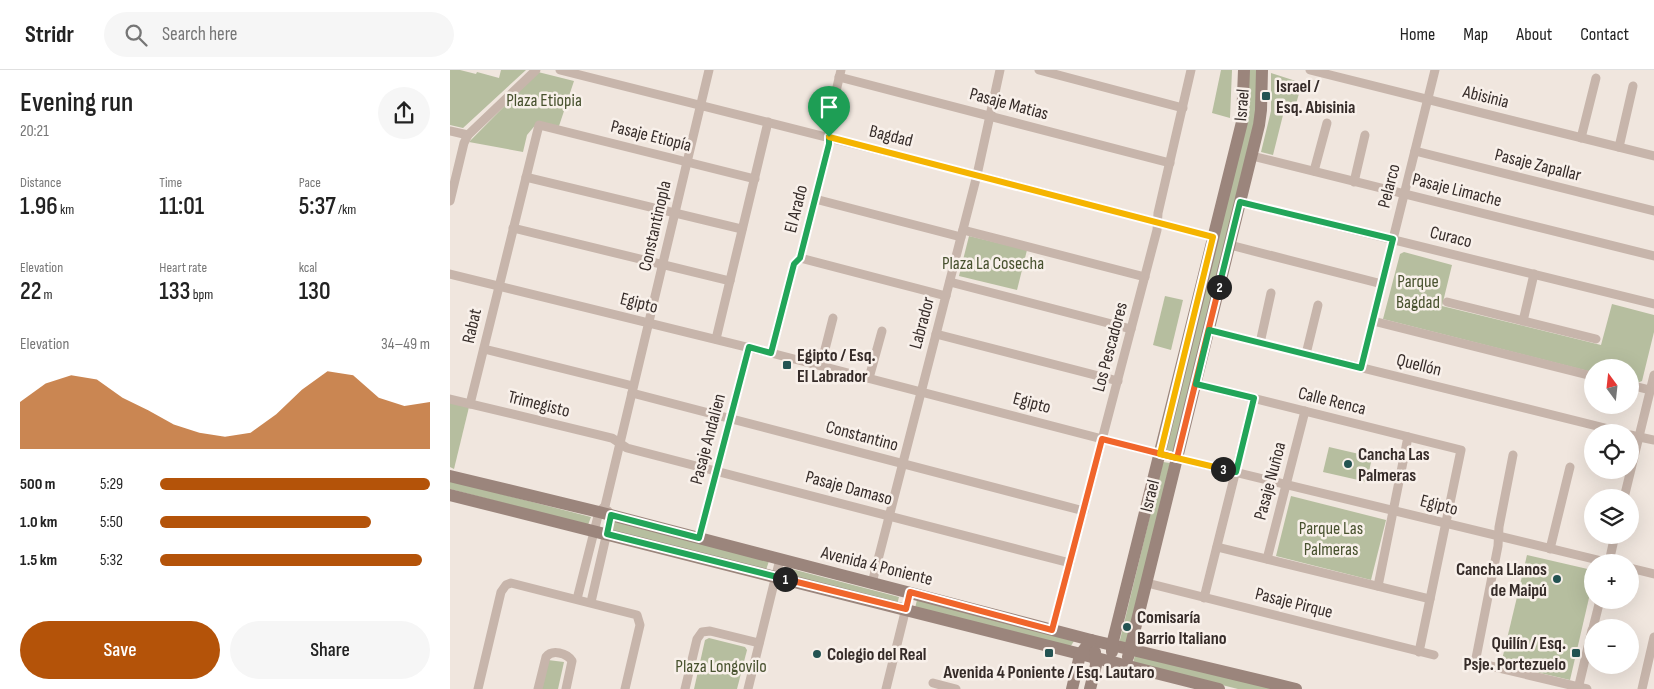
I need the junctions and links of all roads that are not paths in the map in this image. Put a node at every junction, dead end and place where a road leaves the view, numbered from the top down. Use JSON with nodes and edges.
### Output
{"nodes":[{"id":1,"x":536,"y":70,"type":"edge"},
{"id":2,"x":560,"y":70,"type":"edge"},
{"id":3,"x":709,"y":70,"type":"edge"},
{"id":4,"x":1000,"y":70,"type":"edge"},
{"id":5,"x":1039,"y":70,"type":"edge"},
{"id":6,"x":1192,"y":70,"type":"edge"},
{"id":7,"x":1244,"y":70,"type":"edge"},
{"id":8,"x":1262,"y":70,"type":"edge"},
{"id":9,"x":1310,"y":70,"type":"edge"},
{"id":10,"x":1435,"y":70,"type":"edge"},
{"id":11,"x":840,"y":73,"type":"edge"},
{"id":12,"x":1596,"y":78,"type":"dead end"},
{"id":13,"x":1632,"y":86,"type":"dead end"},
{"id":14,"x":1428,"y":99,"type":"junction"},
{"id":15,"x":701,"y":105,"type":"junction"},
{"id":16,"x":1183,"y":108,"type":"junction"},
{"id":17,"x":990,"y":116,"type":"junction"},
{"id":18,"x":768,"y":122,"type":"junction"},
{"id":19,"x":1326,"y":123,"type":"dead end"},
{"id":20,"x":539,"y":125,"type":"joint"},
{"id":21,"x":450,"y":130,"type":"edge"},
{"id":22,"x":468,"y":135,"type":"junction"},
{"id":23,"x":1365,"y":135,"type":"dead end"},
{"id":24,"x":829,"y":137,"type":"junction"},
{"id":25,"x":1582,"y":138,"type":"junction"},
{"id":26,"x":1619,"y":147,"type":"junction"},
{"id":27,"x":1415,"y":151,"type":"junction"},
{"id":28,"x":1252,"y":156,"type":"junction"},
{"id":29,"x":1654,"y":156,"type":"edge"},
{"id":30,"x":687,"y":162,"type":"junction"},
{"id":31,"x":1170,"y":163,"type":"junction"},
{"id":32,"x":1314,"y":172,"type":"junction"},
{"id":33,"x":977,"y":175,"type":"junction"},
{"id":34,"x":526,"y":177,"type":"junction"},
{"id":35,"x":755,"y":178,"type":"junction"},
{"id":36,"x":1354,"y":182,"type":"junction"},
{"id":37,"x":1404,"y":194,"type":"junction"},
{"id":38,"x":815,"y":199,"type":"junction"},
{"id":39,"x":450,"y":201,"type":"edge"},
{"id":40,"x":1240,"y":202,"type":"junction"},
{"id":41,"x":1654,"y":210,"type":"edge"},
{"id":42,"x":675,"y":213,"type":"junction"},
{"id":43,"x":1157,"y":222,"type":"junction"},
{"id":44,"x":513,"y":228,"type":"junction"},
{"id":45,"x":742,"y":229,"type":"junction"},
{"id":46,"x":962,"y":233,"type":"junction"},
{"id":47,"x":1213,"y":237,"type":"junction"},
{"id":48,"x":1393,"y":239,"type":"junction"},
{"id":49,"x":1230,"y":245,"type":"junction"},
{"id":50,"x":1654,"y":256,"type":"edge"},
{"id":51,"x":800,"y":258,"type":"junction"},
{"id":52,"x":662,"y":265,"type":"junction"},
{"id":53,"x":450,"y":274,"type":"edge"},
{"id":54,"x":1534,"y":274,"type":"junction"},
{"id":55,"x":1145,"y":277,"type":"junction"},
{"id":56,"x":730,"y":281,"type":"junction"},
{"id":57,"x":950,"y":282,"type":"junction"},
{"id":58,"x":1382,"y":284,"type":"junction"},
{"id":59,"x":499,"y":286,"type":"junction"},
{"id":60,"x":1271,"y":293,"type":"dead end"},
{"id":61,"x":946,"y":296,"type":"junction"},
{"id":62,"x":1447,"y":302,"type":"dead end"},
{"id":63,"x":1654,"y":304,"type":"edge"},
{"id":64,"x":1318,"y":305,"type":"dead end"},
{"id":65,"x":833,"y":318,"type":"dead end"},
{"id":66,"x":1373,"y":321,"type":"junction"},
{"id":67,"x":1523,"y":321,"type":"junction"},
{"id":68,"x":649,"y":322,"type":"junction"},
{"id":69,"x":1131,"y":329,"type":"junction"},
{"id":70,"x":1209,"y":330,"type":"junction"},
{"id":71,"x":882,"y":331,"type":"dead end"},
{"id":72,"x":936,"y":334,"type":"junction"},
{"id":73,"x":716,"y":339,"type":"junction"},
{"id":74,"x":1596,"y":339,"type":"dead end"},
{"id":75,"x":1260,"y":343,"type":"junction"},
{"id":76,"x":749,"y":347,"type":"junction"},
{"id":77,"x":484,"y":349,"type":"junction"},
{"id":78,"x":771,"y":353,"type":"junction"},
{"id":79,"x":1306,"y":354,"type":"junction"},
{"id":80,"x":821,"y":365,"type":"junction"},
{"id":81,"x":1361,"y":368,"type":"junction"},
{"id":82,"x":1584,"y":374,"type":"edge"},
{"id":83,"x":1654,"y":375,"type":"edge"},
{"id":84,"x":869,"y":378,"type":"junction"},
{"id":85,"x":1118,"y":381,"type":"junction"},
{"id":86,"x":1196,"y":384,"type":"junction"},
{"id":87,"x":1639,"y":387,"type":"edge"},
{"id":88,"x":633,"y":390,"type":"junction"},
{"id":89,"x":1650,"y":390,"type":"junction"},
{"id":90,"x":921,"y":391,"type":"junction"},
{"id":91,"x":1254,"y":398,"type":"junction"},
{"id":92,"x":450,"y":399,"type":"edge"},
{"id":93,"x":470,"y":404,"type":"junction"},
{"id":94,"x":1305,"y":411,"type":"junction"},
{"id":95,"x":730,"y":419,"type":"junction"},
{"id":96,"x":1588,"y":424,"type":"edge"},
{"id":97,"x":1638,"y":424,"type":"edge"},
{"id":98,"x":1408,"y":437,"type":"junction"},
{"id":99,"x":1639,"y":437,"type":"edge"},
{"id":100,"x":1102,"y":439,"type":"junction"},
{"id":101,"x":1654,"y":440,"type":"edge"},
{"id":102,"x":620,"y":443,"type":"junction"},
{"id":103,"x":1160,"y":454,"type":"junction"},
{"id":104,"x":1514,"y":455,"type":"dead end"},
{"id":105,"x":1177,"y":458,"type":"junction"},
{"id":106,"x":902,"y":464,"type":"junction"},
{"id":107,"x":1570,"y":467,"type":"dead end"},
{"id":108,"x":716,"y":471,"type":"junction"},
{"id":109,"x":1236,"y":472,"type":"junction"},
{"id":110,"x":450,"y":476,"type":"edge"},
{"id":111,"x":1286,"y":484,"type":"junction"},
{"id":112,"x":450,"y":495,"type":"edge"},
{"id":113,"x":1393,"y":510,"type":"junction"},
{"id":114,"x":605,"y":511,"type":"junction"},
{"id":115,"x":1084,"y":511,"type":"junction"},
{"id":116,"x":889,"y":516,"type":"junction"},
{"id":117,"x":1446,"y":523,"type":"junction"},
{"id":118,"x":593,"y":531,"type":"junction"},
{"id":119,"x":607,"y":534,"type":"junction"},
{"id":120,"x":1498,"y":536,"type":"junction"},
{"id":121,"x":699,"y":538,"type":"junction"},
{"id":122,"x":1217,"y":546,"type":"junction"},
{"id":123,"x":1550,"y":549,"type":"junction"},
{"id":124,"x":1584,"y":557,"type":"edge"},
{"id":125,"x":780,"y":559,"type":"junction"},
{"id":126,"x":1267,"y":559,"type":"junction"},
{"id":127,"x":1070,"y":563,"type":"junction"},
{"id":128,"x":1639,"y":570,"type":"edge"},
{"id":129,"x":1654,"y":574,"type":"edge"},
{"id":130,"x":776,"y":577,"type":"junction"},
{"id":131,"x":872,"y":582,"type":"junction"},
{"id":132,"x":1147,"y":583,"type":"junction"},
{"id":133,"x":1378,"y":586,"type":"junction"},
{"id":134,"x":910,"y":592,"type":"junction"},
{"id":135,"x":1204,"y":598,"type":"junction"},
{"id":136,"x":1430,"y":599,"type":"junction"},
{"id":137,"x":584,"y":600,"type":"junction"},
{"id":138,"x":906,"y":609,"type":"junction"},
{"id":139,"x":1052,"y":630,"type":"junction"},
{"id":140,"x":1654,"y":637,"type":"edge"},
{"id":141,"x":1091,"y":640,"type":"junction"},
{"id":142,"x":759,"y":643,"type":"junction"},
{"id":143,"x":1112,"y":645,"type":"junction"},
{"id":144,"x":1130,"y":649,"type":"junction"},
{"id":145,"x":1420,"y":652,"type":"junction"},
{"id":146,"x":1080,"y":655,"type":"junction"},
{"id":147,"x":1434,"y":655,"type":"dead end"},
{"id":148,"x":1096,"y":659,"type":"junction"},
{"id":149,"x":1121,"y":665,"type":"junction"},
{"id":150,"x":1585,"y":674,"type":"edge"},
{"id":151,"x":933,"y":683,"type":"dead end"},
{"id":152,"x":1214,"y":688,"type":"edge"},
{"id":153,"x":1582,"y":688,"type":"edge"},
{"id":154,"x":478,"y":689,"type":"edge"},
{"id":155,"x":538,"y":689,"type":"edge"},
{"id":156,"x":566,"y":689,"type":"edge"},
{"id":157,"x":625,"y":689,"type":"edge"},
{"id":158,"x":685,"y":689,"type":"edge"},
{"id":159,"x":748,"y":689,"type":"edge"},
{"id":160,"x":886,"y":689,"type":"edge"},
{"id":161,"x":956,"y":689,"type":"edge"},
{"id":162,"x":1072,"y":689,"type":"edge"},
{"id":163,"x":1090,"y":689,"type":"edge"},
{"id":164,"x":1296,"y":689,"type":"edge"},
{"id":165,"x":1642,"y":689,"type":"edge"}],
"edges":[{"from":1,"to":22,"type":"street"},
{"from":2,"to":15,"type":"street","name":"Bagdad"},
{"from":3,"to":15,"type":"street","name":"Constantinopla"},
{"from":4,"to":17,"type":"street","name":"Labrador"},
{"from":5,"to":16,"type":"street"},
{"from":6,"to":16,"type":"street","name":"Los Pescadores"},
{"from":7,"to":47,"type":"street","name":"Israel"},
{"from":8,"to":28,"type":"street","name":"Israel"},
{"from":9,"to":14,"type":"street","name":"Abisinia"},
{"from":10,"to":14,"type":"street","name":"Pelarco"},
{"from":11,"to":17,"type":"street","name":"Pasaje Matias"},
{"from":11,"to":24,"type":"street","name":"El Arado"},
{"from":12,"to":25,"type":"street"},
{"from":13,"to":26,"type":"street"},
{"from":14,"to":25,"type":"street","name":"Abisinia"},
{"from":14,"to":27,"type":"street","name":"Pelarco"},
{"from":15,"to":18,"type":"street","name":"Bagdad"},
{"from":15,"to":30,"type":"street","name":"Constantinopla"},
{"from":16,"to":31,"type":"street","name":"Los Pescadores"},
{"from":17,"to":31,"type":"street","name":"Pasaje Matias"},
{"from":17,"to":33,"type":"street","name":"Labrador"},
{"from":18,"to":24,"type":"street","name":"Bagdad"},
{"from":18,"to":35,"type":"street"},
{"from":19,"to":32,"type":"street"},
{"from":20,"to":30,"type":"street","name":"Pasaje Etiopía"},
{"from":20,"to":34,"type":"street","name":"Rabat"},
{"from":21,"to":22,"type":"street"},
{"from":22,"to":39,"type":"street"},
{"from":23,"to":36,"type":"street"},
{"from":24,"to":33,"type":"street","name":"Bagdad"},
{"from":24,"to":38,"type":"street","name":"El Arado"},
{"from":25,"to":26,"type":"street","name":"Abisinia"},
{"from":26,"to":29,"type":"street","name":"Abisinia"},
{"from":27,"to":37,"type":"street","name":"Pelarco"},
{"from":27,"to":41,"type":"street","name":"Pasaje Zapallar"},
{"from":28,"to":32,"type":"street","name":"Pasaje Limache"},
{"from":28,"to":40,"type":"street","name":"Israel"},
{"from":30,"to":35,"type":"street","name":"Pasaje Etiopía"},
{"from":30,"to":42,"type":"street","name":"Constantinopla"},
{"from":31,"to":43,"type":"street","name":"Los Pescadores"},
{"from":32,"to":36,"type":"street","name":"Pasaje Limache"},
{"from":33,"to":43,"type":"street","name":"Bagdad"},
{"from":33,"to":46,"type":"street","name":"Labrador"},
{"from":34,"to":42,"type":"street"},
{"from":34,"to":44,"type":"street","name":"Rabat"},
{"from":35,"to":45,"type":"street"},
{"from":36,"to":37,"type":"street","name":"Pasaje Limache"},
{"from":37,"to":48,"type":"street","name":"Pelarco"},
{"from":37,"to":50,"type":"street","name":"Pasaje Limache"},
{"from":38,"to":46,"type":"street"},
{"from":38,"to":51,"type":"street","name":"El Arado"},
{"from":40,"to":48,"type":"street","name":"Curaco"},
{"from":40,"to":49,"type":"street","name":"Israel"},
{"from":42,"to":45,"type":"street"},
{"from":42,"to":52,"type":"street","name":"Constantinopla"},
{"from":43,"to":47,"type":"street","name":"Bagdad"},
{"from":43,"to":55,"type":"street","name":"Los Pescadores"},
{"from":44,"to":52,"type":"street"},
{"from":44,"to":59,"type":"street","name":"Rabat"},
{"from":45,"to":56,"type":"street"},
{"from":46,"to":55,"type":"street"},
{"from":46,"to":57,"type":"street","name":"Labrador"},
{"from":47,"to":103,"type":"street","name":"Israel"},
{"from":48,"to":54,"type":"street","name":"Curaco"},
{"from":48,"to":58,"type":"street","name":"Pelarco"},
{"from":49,"to":58,"type":"street"},
{"from":49,"to":70,"type":"street","name":"Israel"},
{"from":51,"to":61,"type":"street"},
{"from":51,"to":78,"type":"street","name":"El Arado"},
{"from":52,"to":56,"type":"street"},
{"from":52,"to":68,"type":"street","name":"Constantinopla"},
{"from":53,"to":59,"type":"street","name":"Egipto"},
{"from":54,"to":63,"type":"street","name":"Curaco"},
{"from":54,"to":67,"type":"street"},
{"from":55,"to":69,"type":"street","name":"Los Pescadores"},
{"from":56,"to":73,"type":"street"},
{"from":57,"to":61,"type":"street","name":"Labrador"},
{"from":57,"to":69,"type":"street"},
{"from":58,"to":66,"type":"street","name":"Pelarco"},
{"from":59,"to":68,"type":"street","name":"Egipto"},
{"from":59,"to":77,"type":"street","name":"Rabat"},
{"from":60,"to":75,"type":"street"},
{"from":61,"to":72,"type":"street","name":"Labrador"},
{"from":62,"to":67,"type":"street"},
{"from":64,"to":79,"type":"street"},
{"from":65,"to":80,"type":"street"},
{"from":66,"to":81,"type":"street","name":"Pelarco"},
{"from":66,"to":82,"type":"street"},
{"from":67,"to":74,"type":"street"},
{"from":68,"to":73,"type":"street","name":"Egipto"},
{"from":68,"to":88,"type":"street","name":"Constantinopla"},
{"from":69,"to":85,"type":"street","name":"Los Pescadores"},
{"from":70,"to":75,"type":"street","name":"Quellón"},
{"from":70,"to":86,"type":"street","name":"Israel"},
{"from":71,"to":84,"type":"street"},
{"from":72,"to":85,"type":"street"},
{"from":72,"to":90,"type":"street","name":"Labrador"},
{"from":73,"to":76,"type":"street","name":"Egipto"},
{"from":75,"to":79,"type":"street","name":"Quellón"},
{"from":76,"to":78,"type":"street","name":"Egipto"},
{"from":76,"to":95,"type":"street","name":"Pasaje Andalien"},
{"from":77,"to":88,"type":"street","name":"Constantino"},
{"from":77,"to":93,"type":"street","name":"Rabat"},
{"from":78,"to":80,"type":"street","name":"Egipto"},
{"from":79,"to":81,"type":"street","name":"Quellón"},
{"from":80,"to":84,"type":"street","name":"Egipto"},
{"from":81,"to":96,"type":"street","name":"Quellón"},
{"from":83,"to":89,"type":"street"},
{"from":84,"to":90,"type":"street","name":"Egipto"},
{"from":85,"to":100,"type":"street","name":"Los Pescadores"},
{"from":86,"to":91,"type":"street","name":"Calle Renca"},
{"from":86,"to":105,"type":"street","name":"Israel"},
{"from":87,"to":89,"type":"street"},
{"from":88,"to":95,"type":"street","name":"Constantino"},
{"from":88,"to":102,"type":"street","name":"Constantinopla"},
{"from":89,"to":97,"type":"street"},
{"from":90,"to":100,"type":"street","name":"Egipto"},
{"from":90,"to":106,"type":"street","name":"Labrador"},
{"from":91,"to":94,"type":"street","name":"Calle Renca"},
{"from":91,"to":109,"type":"street"},
{"from":92,"to":93,"type":"street","name":"Trimegisto"},
{"from":93,"to":102,"type":"street","name":"Trimegisto"},
{"from":94,"to":98,"type":"street","name":"Calle Renca"},
{"from":94,"to":111,"type":"street","name":"Pasaje Nuñoa"},
{"from":95,"to":106,"type":"street","name":"Constantino"},
{"from":95,"to":108,"type":"street","name":"Pasaje Andalien"},
{"from":98,"to":113,"type":"street"},
{"from":98,"to":117,"type":"street","name":"Calle Renca"},
{"from":99,"to":101,"type":"street"},
{"from":100,"to":103,"type":"street","name":"Egipto"},
{"from":100,"to":115,"type":"street","name":"Los Pescadores"},
{"from":102,"to":108,"type":"street","name":"Pasaje Damaso"},
{"from":102,"to":114,"type":"street","name":"Constantinopla"},
{"from":103,"to":105,"type":"street","name":"Egipto"},
{"from":103,"to":143,"type":"street","name":"Israel"},
{"from":104,"to":120,"type":"street"},
{"from":105,"to":109,"type":"street","name":"Egipto"},
{"from":105,"to":132,"type":"street","name":"Israel"},
{"from":106,"to":115,"type":"street","name":"Constantino"},
{"from":106,"to":116,"type":"street","name":"Labrador"},
{"from":107,"to":123,"type":"street"},
{"from":108,"to":116,"type":"street","name":"Pasaje Damaso"},
{"from":108,"to":121,"type":"street","name":"Pasaje Andalien"},
{"from":109,"to":111,"type":"street","name":"Egipto"},
{"from":109,"to":122,"type":"street"},
{"from":110,"to":114,"type":"street","name":"Avenida 4 Poniente"},
{"from":111,"to":113,"type":"street","name":"Egipto"},
{"from":111,"to":126,"type":"street","name":"Pasaje Nuñoa"},
{"from":112,"to":118,"type":"street","name":"Avenida 4 Poniente"},
{"from":113,"to":117,"type":"street","name":"Egipto"},
{"from":113,"to":133,"type":"street"},
{"from":114,"to":118,"type":"street","name":"Constantinopla"},
{"from":114,"to":119,"type":"street","name":"Constantinopla"},
{"from":114,"to":121,"type":"street","name":"Avenida 4 Poniente"},
{"from":115,"to":127,"type":"street","name":"Los Pescadores"},
{"from":116,"to":127,"type":"street","name":"Pasaje Damaso"},
{"from":116,"to":131,"type":"street","name":"Labrador"},
{"from":117,"to":120,"type":"street","name":"Egipto"},
{"from":117,"to":136,"type":"street"},
{"from":118,"to":119,"type":"street","name":"Avenida 4 Poniente"},
{"from":118,"to":137,"type":"street","name":"Constantinopla"},
{"from":119,"to":130,"type":"street","name":"Avenida 4 Poniente"},
{"from":119,"to":137,"type":"street","name":"Constantinopla"},
{"from":120,"to":123,"type":"street","name":"Egipto"},
{"from":120,"to":153,"type":"street"},
{"from":121,"to":125,"type":"street","name":"Avenida 4 Poniente"},
{"from":122,"to":126,"type":"street"},
{"from":122,"to":135,"type":"street"},
{"from":123,"to":124,"type":"street","name":"Egipto"},
{"from":125,"to":130,"type":"street"},
{"from":125,"to":131,"type":"street","name":"Avenida 4 Poniente"},
{"from":126,"to":133,"type":"street"},
{"from":127,"to":139,"type":"street","name":"Los Pescadores"},
{"from":128,"to":129,"type":"street"},
{"from":130,"to":138,"type":"street","name":"Avenida 4 Poniente"},
{"from":130,"to":142,"type":"street"},
{"from":131,"to":134,"type":"street","name":"Avenida 4 Poniente"},
{"from":132,"to":135,"type":"street","name":"Pasaje Pirque"},
{"from":132,"to":144,"type":"street","name":"Israel"},
{"from":133,"to":136,"type":"street"},
{"from":134,"to":138,"type":"street"},
{"from":134,"to":139,"type":"street","name":"Avenida 4 Poniente"},
{"from":135,"to":145,"type":"street","name":"Pasaje Pirque"},
{"from":136,"to":145,"type":"street"},
{"from":137,"to":154,"type":"street"},
{"from":137,"to":157,"type":"street"},
{"from":138,"to":146,"type":"street","name":"Avenida 4 Poniente"},
{"from":138,"to":160,"type":"street"},
{"from":139,"to":141,"type":"street","name":"Avenida 4 Poniente"},
{"from":140,"to":165,"type":"street"},
{"from":141,"to":143,"type":"street","name":"Avenida 4 Poniente"},
{"from":141,"to":146,"type":"street"},
{"from":141,"to":148,"type":"street"},
{"from":142,"to":158,"type":"street"},
{"from":142,"to":159,"type":"street"},
{"from":143,"to":144,"type":"street","name":"Avenida 4 Poniente"},
{"from":143,"to":149,"type":"street"},
{"from":144,"to":149,"type":"street","name":"Israel"},
{"from":144,"to":164,"type":"street","name":"Avenida 4 Poniente"},
{"from":145,"to":147,"type":"street","name":"Pasaje Pirque"},
{"from":146,"to":148,"type":"street","name":"Avenida 4 Poniente"},
{"from":146,"to":162,"type":"street"},
{"from":148,"to":149,"type":"street","name":"Avenida 4 Poniente"},
{"from":148,"to":163,"type":"street"},
{"from":149,"to":152,"type":"street","name":"Avenida 4 Poniente"},
{"from":150,"to":153,"type":"street"},
{"from":151,"to":161,"type":"street"},
{"from":155,"to":156,"type":"street"}]}
